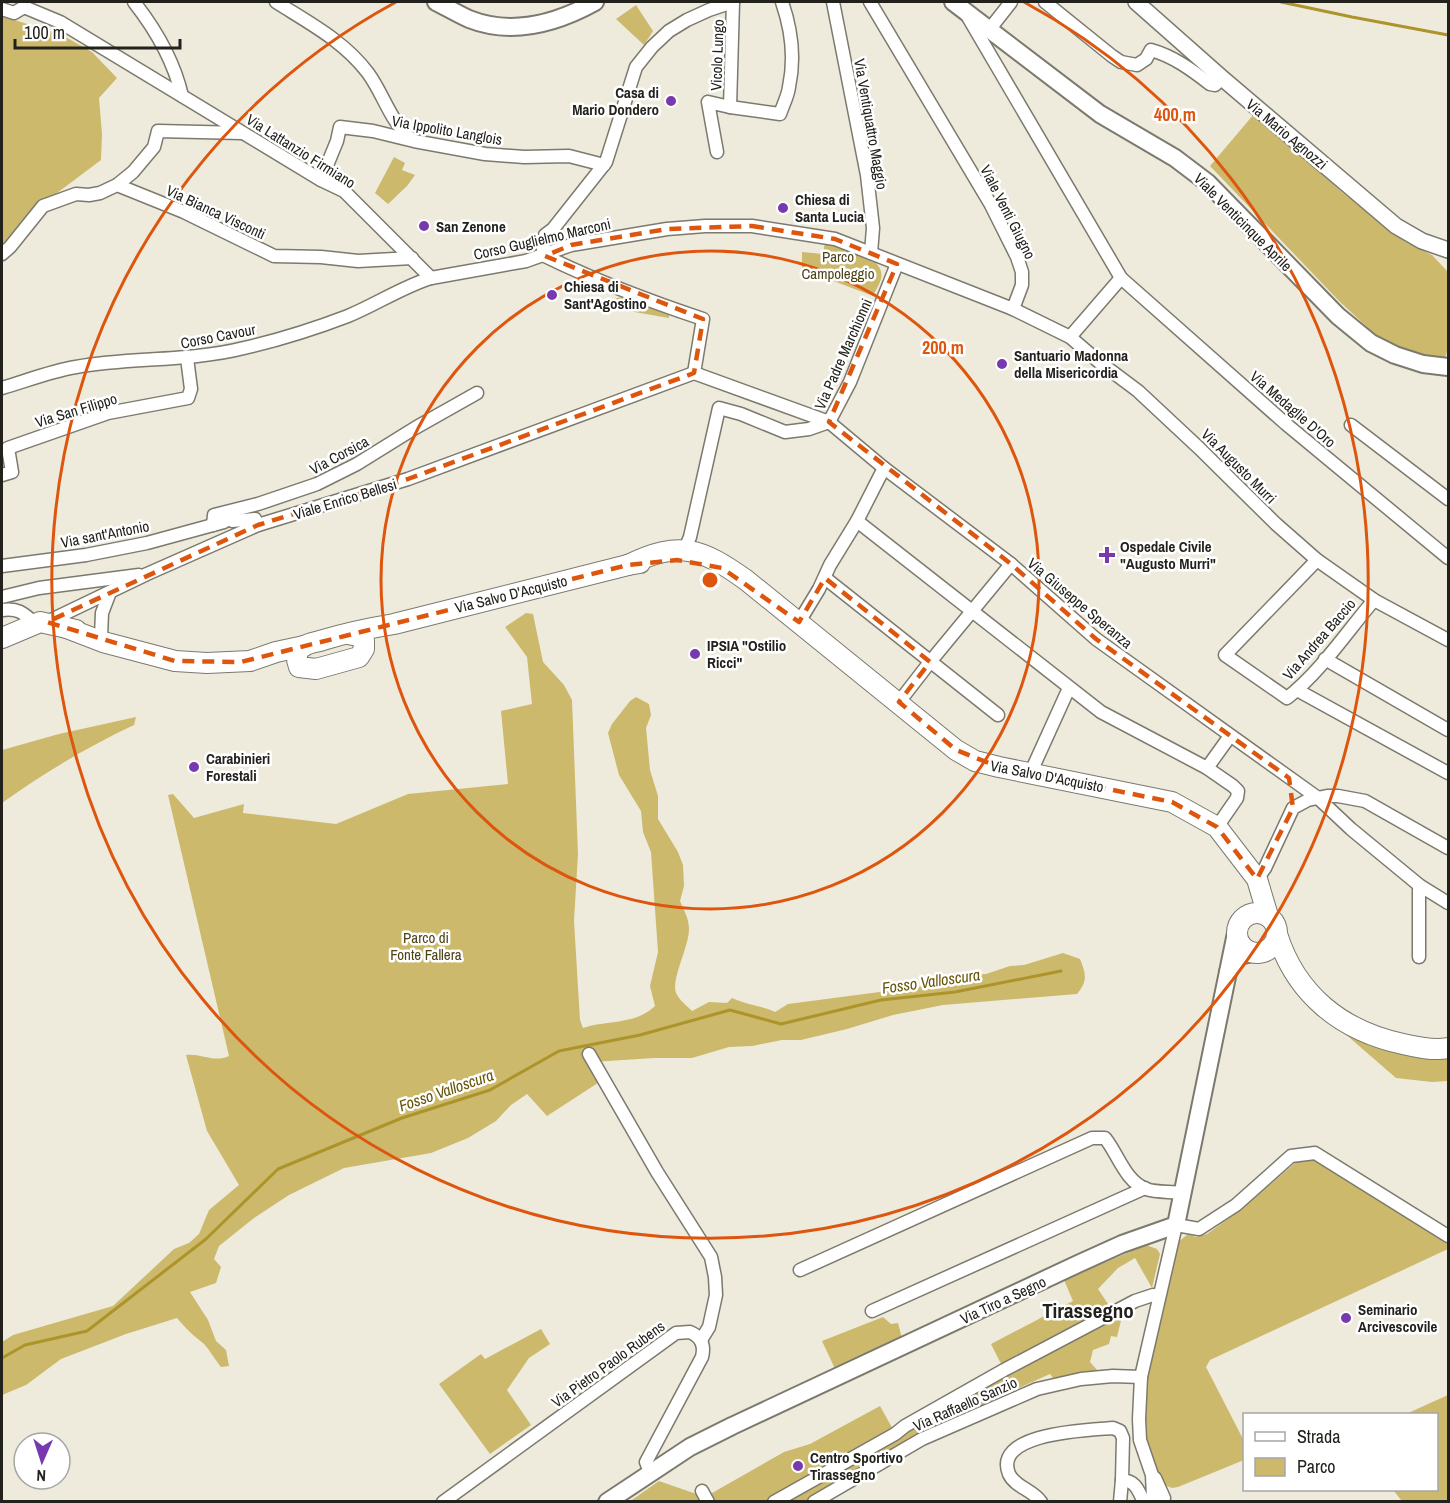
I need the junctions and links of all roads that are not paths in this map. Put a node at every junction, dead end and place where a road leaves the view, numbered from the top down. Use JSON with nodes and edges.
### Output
{"nodes":[{"id":1,"x":134,"y":2,"type":"edge"},
{"id":2,"x":276,"y":2,"type":"edge"},
{"id":3,"x":435,"y":2,"type":"edge"},
{"id":4,"x":595,"y":2,"type":"edge"},
{"id":5,"x":733,"y":2,"type":"edge"},
{"id":6,"x":782,"y":2,"type":"edge"},
{"id":7,"x":833,"y":2,"type":"edge"},
{"id":8,"x":870,"y":2,"type":"edge"},
{"id":9,"x":1011,"y":2,"type":"edge"},
{"id":10,"x":1045,"y":2,"type":"edge"},
{"id":11,"x":1136,"y":2,"type":"edge"},
{"id":12,"x":23,"y":4,"type":"edge"},
{"id":13,"x":959,"y":7,"type":"edge"},
{"id":14,"x":2,"y":9,"type":"edge"},
{"id":15,"x":989,"y":30,"type":"junction"},
{"id":16,"x":1222,"y":78,"type":"junction"},
{"id":17,"x":182,"y":96,"type":"junction"},
{"id":18,"x":730,"y":107,"type":"junction"},
{"id":19,"x":245,"y":133,"type":"junction"},
{"id":20,"x":414,"y":141,"type":"junction"},
{"id":21,"x":717,"y":152,"type":"dead end"},
{"id":22,"x":604,"y":165,"type":"junction"},
{"id":23,"x":321,"y":180,"type":"junction"},
{"id":24,"x":117,"y":185,"type":"junction"},
{"id":25,"x":1449,"y":250,"type":"edge"},
{"id":26,"x":871,"y":253,"type":"junction"},
{"id":27,"x":2,"y":254,"type":"edge"},
{"id":28,"x":545,"y":256,"type":"junction"},
{"id":29,"x":412,"y":258,"type":"junction"},
{"id":30,"x":897,"y":264,"type":"junction"},
{"id":31,"x":431,"y":278,"type":"junction"},
{"id":32,"x":1121,"y":278,"type":"junction"},
{"id":33,"x":1013,"y":309,"type":"junction"},
{"id":34,"x":1070,"y":337,"type":"junction"},
{"id":35,"x":187,"y":358,"type":"junction"},
{"id":36,"x":1449,"y":367,"type":"edge"},
{"id":37,"x":694,"y":373,"type":"junction"},
{"id":38,"x":2,"y":388,"type":"edge"},
{"id":39,"x":477,"y":393,"type":"dead end"},
{"id":40,"x":829,"y":422,"type":"junction"},
{"id":41,"x":1351,"y":425,"type":"dead end"},
{"id":42,"x":884,"y":468,"type":"junction"},
{"id":43,"x":2,"y":475,"type":"edge"},
{"id":44,"x":1449,"y":499,"type":"edge"},
{"id":45,"x":857,"y":521,"type":"junction"},
{"id":46,"x":223,"y":523,"type":"junction"},
{"id":47,"x":258,"y":525,"type":"junction"},
{"id":48,"x":684,"y":551,"type":"junction"},
{"id":49,"x":1449,"y":558,"type":"edge"},
{"id":50,"x":1317,"y":560,"type":"junction"},
{"id":51,"x":1011,"y":564,"type":"junction"},
{"id":52,"x":628,"y":565,"type":"junction"},
{"id":53,"x":2,"y":566,"type":"edge"},
{"id":54,"x":147,"y":574,"type":"junction"},
{"id":55,"x":825,"y":578,"type":"junction"},
{"id":56,"x":110,"y":592,"type":"junction"},
{"id":57,"x":2,"y":597,"type":"edge"},
{"id":58,"x":1374,"y":600,"type":"junction"},
{"id":59,"x":771,"y":602,"type":"junction"},
{"id":60,"x":2,"y":610,"type":"edge"},
{"id":61,"x":972,"y":611,"type":"junction"},
{"id":62,"x":798,"y":622,"type":"junction"},
{"id":63,"x":48,"y":624,"type":"junction"},
{"id":64,"x":394,"y":624,"type":"junction"},
{"id":65,"x":348,"y":634,"type":"junction"},
{"id":66,"x":101,"y":636,"type":"junction"},
{"id":67,"x":2,"y":638,"type":"edge"},
{"id":68,"x":1449,"y":640,"type":"edge"},
{"id":69,"x":304,"y":646,"type":"junction"},
{"id":70,"x":139,"y":650,"type":"junction"},
{"id":71,"x":359,"y":657,"type":"junction"},
{"id":72,"x":1325,"y":659,"type":"junction"},
{"id":73,"x":250,"y":661,"type":"junction"},
{"id":74,"x":930,"y":662,"type":"junction"},
{"id":75,"x":299,"y":667,"type":"junction"},
{"id":76,"x":1068,"y":688,"type":"junction"},
{"id":77,"x":1297,"y":690,"type":"junction"},
{"id":78,"x":899,"y":702,"type":"junction"},
{"id":79,"x":998,"y":715,"type":"dead end"},
{"id":80,"x":1449,"y":730,"type":"edge"},
{"id":81,"x":1230,"y":736,"type":"junction"},
{"id":82,"x":1208,"y":768,"type":"junction"},
{"id":83,"x":1449,"y":773,"type":"edge"},
{"id":84,"x":1030,"y":774,"type":"junction"},
{"id":85,"x":1289,"y":778,"type":"junction"},
{"id":86,"x":1318,"y":798,"type":"junction"},
{"id":87,"x":1293,"y":807,"type":"junction"},
{"id":88,"x":1217,"y":827,"type":"junction"},
{"id":89,"x":1449,"y":848,"type":"edge"},
{"id":90,"x":1243,"y":863,"type":"junction"},
{"id":91,"x":1257,"y":879,"type":"junction"},
{"id":92,"x":1419,"y":885,"type":"junction"},
{"id":93,"x":1449,"y":903,"type":"edge"},
{"id":94,"x":1265,"y":921,"type":"junction"},
{"id":95,"x":1236,"y":933,"type":"junction"},
{"id":96,"x":1257,"y":953,"type":"junction"},
{"id":97,"x":1419,"y":957,"type":"dead end"},
{"id":98,"x":1288,"y":962,"type":"junction"},
{"id":99,"x":1228,"y":973,"type":"junction"},
{"id":100,"x":1449,"y":1048,"type":"edge"},
{"id":101,"x":589,"y":1053,"type":"dead end"},
{"id":102,"x":1145,"y":1188,"type":"junction"},
{"id":103,"x":1183,"y":1193,"type":"junction"},
{"id":104,"x":1176,"y":1225,"type":"junction"},
{"id":105,"x":1449,"y":1236,"type":"edge"},
{"id":106,"x":800,"y":1270,"type":"dead end"},
{"id":107,"x":1159,"y":1296,"type":"junction"},
{"id":108,"x":873,"y":1311,"type":"dead end"},
{"id":109,"x":701,"y":1340,"type":"junction"},
{"id":110,"x":1141,"y":1377,"type":"junction"},
{"id":111,"x":650,"y":1472,"type":"junction"},
{"id":112,"x":1122,"y":1480,"type":"junction"},
{"id":113,"x":1155,"y":1500,"type":"edge"},
{"id":114,"x":443,"y":1502,"type":"edge"},
{"id":115,"x":607,"y":1502,"type":"edge"},
{"id":116,"x":774,"y":1502,"type":"edge"},
{"id":117,"x":814,"y":1502,"type":"edge"},
{"id":118,"x":1041,"y":1502,"type":"edge"},
{"id":119,"x":1120,"y":1502,"type":"edge"}],
"edges":[{"from":1,"to":17,"type":"street"},
{"from":2,"to":20,"type":"street"},
{"from":3,"to":4,"type":"main road"},
{"from":5,"to":18,"type":"street","name":"Vicolo Lungo"},
{"from":5,"to":22,"type":"street"},
{"from":6,"to":18,"type":"street"},
{"from":7,"to":26,"type":"street","name":"Via Ventiquattro Maggio"},
{"from":8,"to":33,"type":"street","name":"Viale Venti Giugno"},
{"from":9,"to":15,"type":"street"},
{"from":10,"to":16,"type":"street"},
{"from":11,"to":16,"type":"street","name":"Via Mario Agnozzi"},
{"from":12,"to":14,"type":"street"},
{"from":12,"to":17,"type":"street","name":"Via Lattanzio Firmiano"},
{"from":13,"to":15,"type":"main road","name":"Viale Venticinque Aprile"},
{"from":13,"to":32,"type":"street","name":"Via Medaglie D'Oro"},
{"from":15,"to":36,"type":"main road","name":"Viale Venticinque Aprile"},
{"from":16,"to":25,"type":"street","name":"Via Mario Agnozzi"},
{"from":17,"to":19,"type":"street","name":"Via Lattanzio Firmiano"},
{"from":18,"to":21,"type":"street","name":"Vicolo Lungo"},
{"from":19,"to":23,"type":"street","name":"Via Lattanzio Firmiano"},
{"from":19,"to":24,"type":"street"},
{"from":20,"to":22,"type":"street","name":"Via Ippolito Langlois"},
{"from":20,"to":23,"type":"street","name":"Via Ippolito Langlois"},
{"from":22,"to":28,"type":"street"},
{"from":23,"to":29,"type":"street","name":"Via Lattanzio Firmiano"},
{"from":24,"to":27,"type":"street"},
{"from":24,"to":29,"type":"street","name":"Via Bianca Visconti"},
{"from":26,"to":28,"type":"street","name":"Corso Guglielmo Marconi"},
{"from":26,"to":30,"type":"street"},
{"from":28,"to":31,"type":"street","name":"Corso Guglielmo Marconi"},
{"from":28,"to":37,"type":"street"},
{"from":29,"to":31,"type":"street","name":"Via Lattanzio Firmiano"},
{"from":30,"to":33,"type":"street"},
{"from":30,"to":40,"type":"street","name":"Via Padre Marchionni"},
{"from":31,"to":35,"type":"street","name":"Corso Cavour"},
{"from":32,"to":34,"type":"street"},
{"from":32,"to":49,"type":"street","name":"Via Medaglie D'Oro"},
{"from":33,"to":34,"type":"street","name":"Via Augusto Murri"},
{"from":34,"to":50,"type":"street","name":"Via Augusto Murri"},
{"from":35,"to":38,"type":"street","name":"Corso Cavour"},
{"from":35,"to":43,"type":"street","name":"Via San Filippo"},
{"from":37,"to":40,"type":"street","name":"Via Giuseppe Speranza"},
{"from":37,"to":47,"type":"street","name":"Viale Enrico Bellesi"},
{"from":39,"to":46,"type":"street","name":"Via Corsica"},
{"from":40,"to":42,"type":"street","name":"Via Giuseppe Speranza"},
{"from":40,"to":48,"type":"street"},
{"from":41,"to":44,"type":"street"},
{"from":42,"to":45,"type":"street"},
{"from":42,"to":51,"type":"street","name":"Via Giuseppe Speranza"},
{"from":45,"to":55,"type":"street"},
{"from":45,"to":61,"type":"street"},
{"from":46,"to":47,"type":"street"},
{"from":46,"to":53,"type":"street","name":"Via sant'Antonio"},
{"from":47,"to":54,"type":"street","name":"Viale Enrico Bellesi"},
{"from":48,"to":52,"type":"main road","name":"Via Salvo D'Acquisto"},
{"from":48,"to":59,"type":"main road","name":"Via Salvo D'Acquisto"},
{"from":50,"to":58,"type":"street","name":"Via Augusto Murri"},
{"from":50,"to":77,"type":"street","name":"Via Andrea Baccio"},
{"from":51,"to":61,"type":"street"},
{"from":51,"to":81,"type":"street","name":"Via Giuseppe Speranza"},
{"from":52,"to":59,"type":"main road","name":"Via Salvo D'Acquisto"},
{"from":52,"to":64,"type":"main road","name":"Via Salvo D'Acquisto"},
{"from":54,"to":56,"type":"street","name":"Viale Enrico Bellesi"},
{"from":54,"to":57,"type":"street"},
{"from":55,"to":62,"type":"street"},
{"from":55,"to":74,"type":"street"},
{"from":56,"to":63,"type":"street","name":"Viale Enrico Bellesi"},
{"from":56,"to":66,"type":"street"},
{"from":58,"to":68,"type":"street","name":"Via Augusto Murri"},
{"from":58,"to":72,"type":"street","name":"Via Andrea Baccio"},
{"from":59,"to":62,"type":"main road","name":"Via Salvo D'Acquisto"},
{"from":60,"to":63,"type":"street"},
{"from":61,"to":74,"type":"street"},
{"from":61,"to":76,"type":"street"},
{"from":62,"to":78,"type":"main road","name":"Via Salvo D'Acquisto"},
{"from":63,"to":66,"type":"main road","name":"Via Salvo D'Acquisto"},
{"from":63,"to":67,"type":"main road","name":"Viale Enrico Bellesi"},
{"from":63,"to":70,"type":"main road","name":"Via Salvo D'Acquisto"},
{"from":64,"to":65,"type":"main road","name":"Via Salvo D'Acquisto"},
{"from":64,"to":71,"type":"main road","name":"Via Salvo D'Acquisto"},
{"from":65,"to":69,"type":"main road","name":"Via Salvo D'Acquisto"},
{"from":65,"to":71,"type":"main road"},
{"from":66,"to":70,"type":"main road","name":"Via Salvo D'Acquisto"},
{"from":69,"to":73,"type":"main road","name":"Via Salvo D'Acquisto"},
{"from":69,"to":75,"type":"main road"},
{"from":70,"to":73,"type":"main road","name":"Via Salvo D'Acquisto"},
{"from":71,"to":75,"type":"main road","name":"Via Salvo D'Acquisto"},
{"from":72,"to":77,"type":"street","name":"Via Andrea Baccio"},
{"from":72,"to":80,"type":"street"},
{"from":73,"to":75,"type":"main road","name":"Via Salvo D'Acquisto"},
{"from":74,"to":78,"type":"street"},
{"from":74,"to":79,"type":"street"},
{"from":76,"to":82,"type":"street"},
{"from":76,"to":84,"type":"street"},
{"from":77,"to":83,"type":"street"},
{"from":78,"to":84,"type":"main road","name":"Via Salvo D'Acquisto"},
{"from":81,"to":82,"type":"street"},
{"from":81,"to":85,"type":"street","name":"Via Giuseppe Speranza"},
{"from":82,"to":88,"type":"street"},
{"from":84,"to":88,"type":"main road","name":"Via Salvo D'Acquisto"},
{"from":85,"to":86,"type":"street","name":"Via Giuseppe Speranza"},
{"from":85,"to":87,"type":"street"},
{"from":86,"to":87,"type":"street"},
{"from":86,"to":89,"type":"street"},
{"from":86,"to":92,"type":"street","name":"Via Giuseppe Speranza"},
{"from":87,"to":91,"type":"street"},
{"from":88,"to":90,"type":"main road","name":"Via Salvo D'Acquisto"},
{"from":90,"to":91,"type":"main road"},
{"from":90,"to":94,"type":"main road"},
{"from":91,"to":94,"type":"main road"},
{"from":92,"to":93,"type":"street","name":"Via Giuseppe Speranza"},
{"from":92,"to":97,"type":"street"},
{"from":94,"to":95,"type":"main road"},
{"from":94,"to":96,"type":"main road"},
{"from":94,"to":98,"type":"main road"},
{"from":95,"to":96,"type":"main road"},
{"from":95,"to":99,"type":"main road"},
{"from":96,"to":98,"type":"main road"},
{"from":96,"to":99,"type":"main road"},
{"from":98,"to":100,"type":"main road"},
{"from":99,"to":103,"type":"main road"},
{"from":101,"to":109,"type":"street"},
{"from":102,"to":103,"type":"street"},
{"from":102,"to":106,"type":"street"},
{"from":102,"to":108,"type":"street"},
{"from":103,"to":104,"type":"main road"},
{"from":104,"to":105,"type":"street"},
{"from":104,"to":107,"type":"street"},
{"from":104,"to":111,"type":"main road","name":"Via Tiro a Segno"},
{"from":107,"to":110,"type":"street"},
{"from":107,"to":116,"type":"street"},
{"from":109,"to":111,"type":"street"},
{"from":109,"to":114,"type":"street","name":"Via Pietro Paolo Rubens"},
{"from":110,"to":113,"type":"street"},
{"from":110,"to":117,"type":"street","name":"Via Raffaello Sanzio"},
{"from":111,"to":115,"type":"main road","name":"Via Tiro a Segno"},
{"from":112,"to":113,"type":"street"},
{"from":112,"to":118,"type":"street"},
{"from":112,"to":119,"type":"street"}]}
